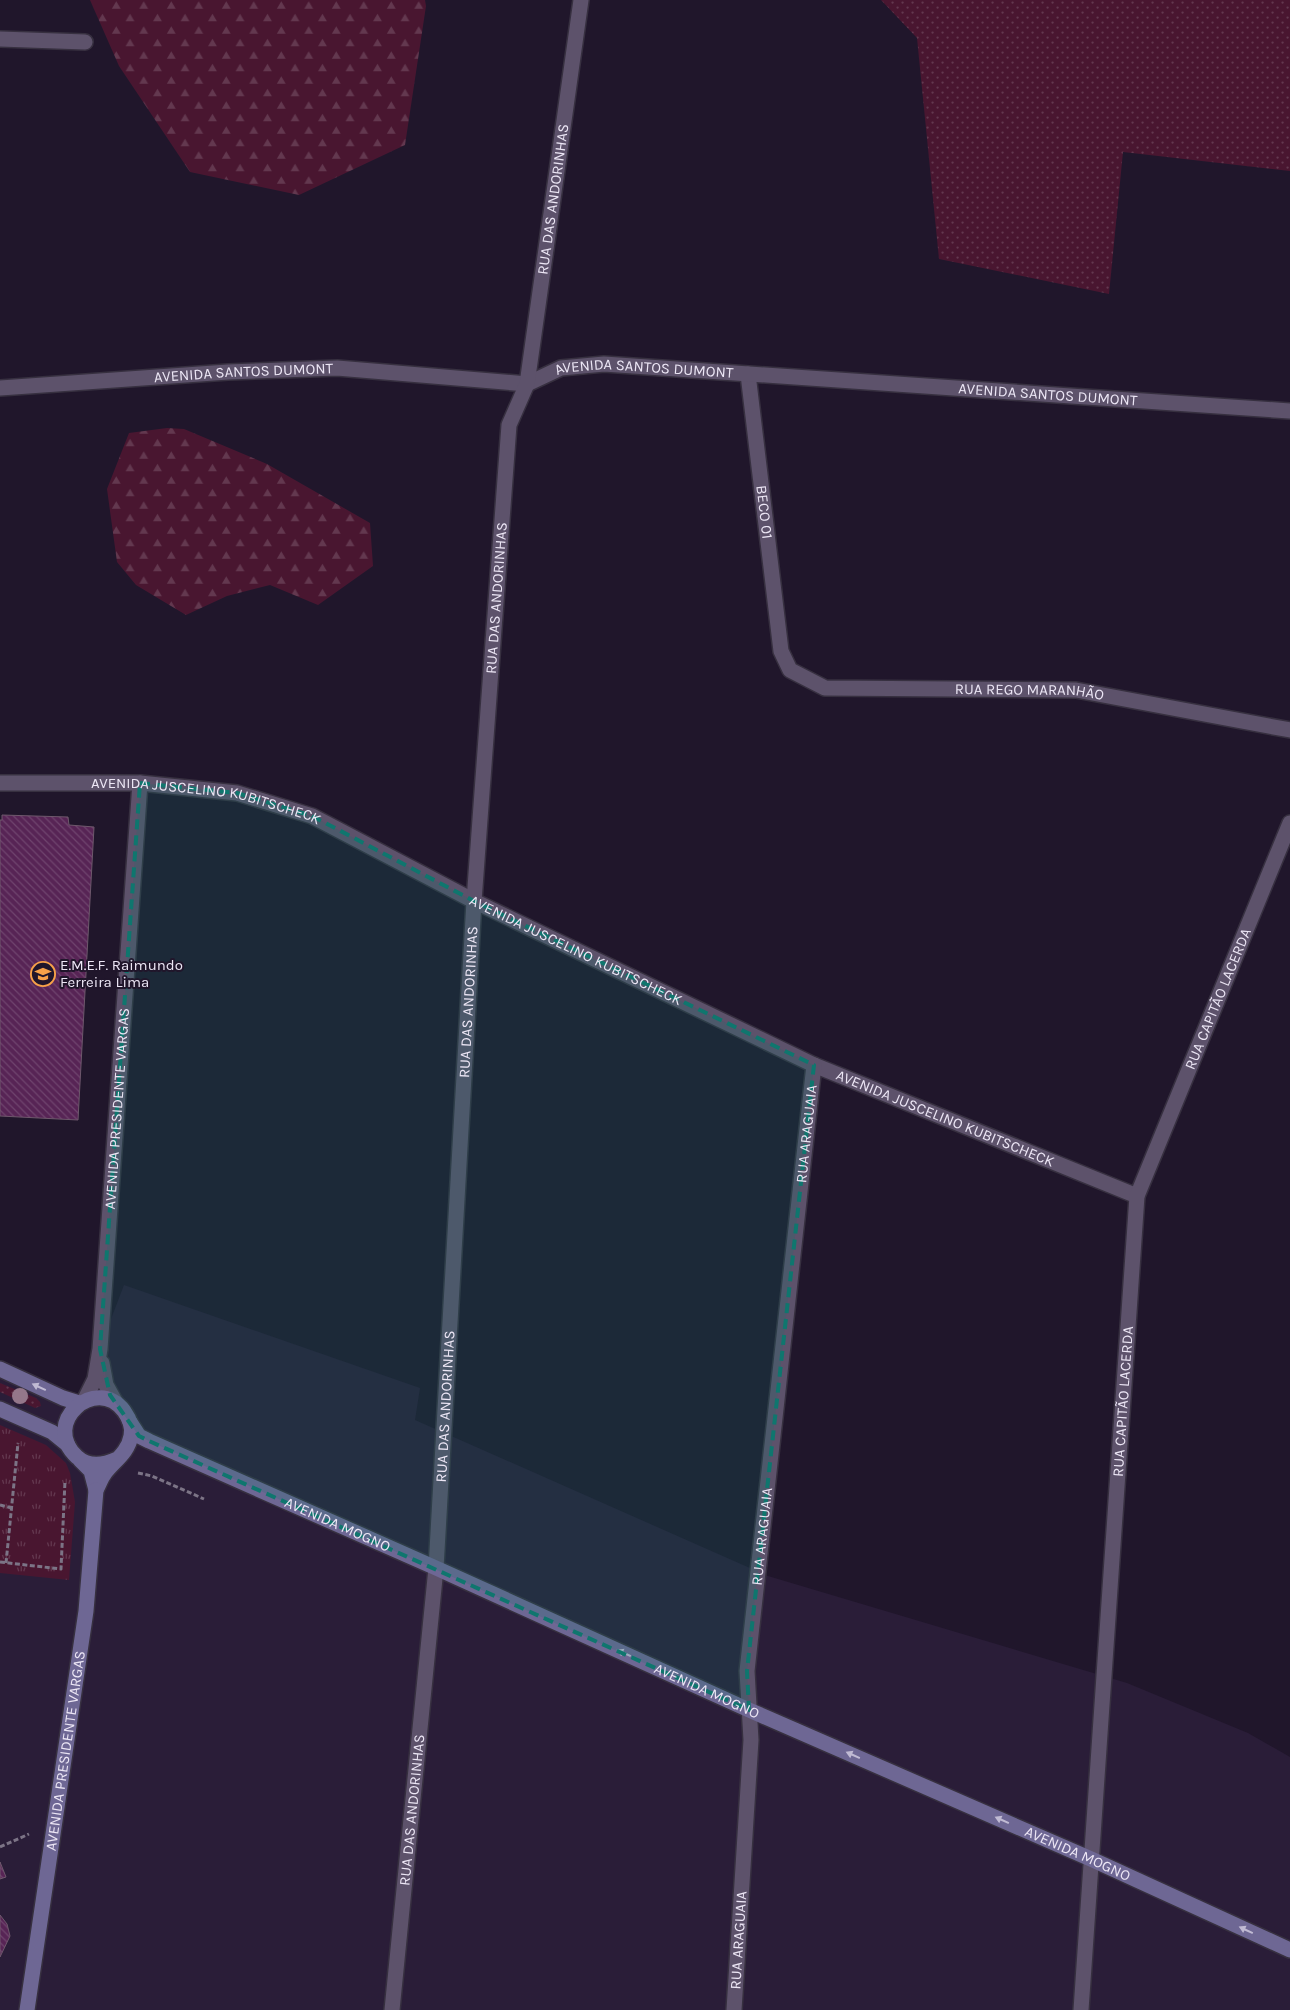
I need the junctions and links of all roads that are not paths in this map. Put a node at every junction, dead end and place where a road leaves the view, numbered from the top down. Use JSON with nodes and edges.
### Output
{"nodes":[{"id":1,"x":580,"y":0,"type":"edge"},
{"id":2,"x":0,"y":39,"type":"edge"},
{"id":3,"x":85,"y":42,"type":"dead end"},
{"id":4,"x":748,"y":374,"type":"junction"},
{"id":5,"x":527,"y":384,"type":"junction"},
{"id":6,"x":0,"y":388,"type":"edge"},
{"id":7,"x":1290,"y":410,"type":"edge"},
{"id":8,"x":780,"y":651,"type":"joint"},
{"id":9,"x":1290,"y":730,"type":"edge"},
{"id":10,"x":0,"y":783,"type":"edge"},
{"id":11,"x":140,"y":783,"type":"junction"},
{"id":12,"x":1290,"y":823,"type":"edge"},
{"id":13,"x":474,"y":901,"type":"junction"},
{"id":14,"x":814,"y":1065,"type":"junction"},
{"id":15,"x":1137,"y":1196,"type":"junction"},
{"id":16,"x":100,"y":1349,"type":"junction"},
{"id":17,"x":0,"y":1369,"type":"edge"},
{"id":18,"x":82,"y":1402,"type":"junction"},
{"id":19,"x":116,"y":1403,"type":"junction"},
{"id":20,"x":0,"y":1409,"type":"edge"},
{"id":21,"x":130,"y":1422,"type":"junction"},
{"id":22,"x":68,"y":1445,"type":"junction"},
{"id":23,"x":117,"y":1459,"type":"junction"},
{"id":24,"x":80,"y":1460,"type":"junction"},
{"id":25,"x":96,"y":1490,"type":"junction"},
{"id":26,"x":436,"y":1568,"type":"junction"},
{"id":27,"x":749,"y":1710,"type":"junction"},
{"id":28,"x":1091,"y":1859,"type":"junction"},
{"id":29,"x":1290,"y":1950,"type":"edge"},
{"id":30,"x":27,"y":2010,"type":"edge"},
{"id":31,"x":392,"y":2010,"type":"edge"},
{"id":32,"x":734,"y":2010,"type":"edge"},
{"id":33,"x":1081,"y":2010,"type":"edge"}],
"edges":[{"from":1,"to":5,"type":"street","name":"RUA DAS ANDORINHAS"},
{"from":2,"to":3,"type":"street"},
{"from":4,"to":5,"type":"street","name":"AVENIDA SANTOS DUMONT"},
{"from":4,"to":7,"type":"street","name":"AVENIDA SANTOS DUMONT"},
{"from":4,"to":8,"type":"street","name":"BECO 01"},
{"from":5,"to":6,"type":"street","name":"AVENIDA SANTOS DUMONT"},
{"from":5,"to":13,"type":"street","name":"RUA DAS ANDORINHAS"},
{"from":8,"to":9,"type":"street","name":"RUA REGO MARANHÃO"},
{"from":10,"to":11,"type":"street","name":"AVENIDA JUSCELINO KUBITSCHECK"},
{"from":11,"to":13,"type":"street","name":"AVENIDA JUSCELINO KUBITSCHECK"},
{"from":11,"to":16,"type":"street","name":"AVENIDA PRESIDENTE VARGAS"},
{"from":12,"to":15,"type":"street","name":"RUA CAPITÃO LACERDA"},
{"from":13,"to":14,"type":"street","name":"AVENIDA JUSCELINO KUBITSCHECK"},
{"from":13,"to":26,"type":"street","name":"RUA DAS ANDORINHAS"},
{"from":14,"to":15,"type":"street","name":"AVENIDA JUSCELINO KUBITSCHECK"},
{"from":14,"to":27,"type":"street","name":"RUA ARAGUAIA"},
{"from":15,"to":28,"type":"street","name":"RUA CAPITÃO LACERDA"},
{"from":16,"to":18,"type":"street","name":"AVENIDA PRESIDENTE VARGAS"},
{"from":16,"to":19,"type":"street"},
{"from":18,"to":17,"type":"main road","one_way":true},
{"from":18,"to":19,"type":"main road"},
{"from":18,"to":22,"type":"main road"},
{"from":19,"to":21,"type":"main road"},
{"from":20,"to":22,"type":"main road"},
{"from":21,"to":23,"type":"main road"},
{"from":21,"to":26,"type":"main road","name":"AVENIDA MOGNO"},
{"from":22,"to":24,"type":"main road"},
{"from":23,"to":24,"type":"main road"},
{"from":23,"to":25,"type":"main road"},
{"from":24,"to":25,"type":"main road"},
{"from":25,"to":30,"type":"main road","name":"AVENIDA PRESIDENTE VARGAS"},
{"from":27,"to":26,"type":"main road","name":"AVENIDA MOGNO","one_way":true},
{"from":26,"to":31,"type":"street","name":"RUA DAS ANDORINHAS"},
{"from":28,"to":27,"type":"main road","name":"AVENIDA MOGNO","one_way":true},
{"from":27,"to":32,"type":"street","name":"RUA ARAGUAIA"},
{"from":29,"to":28,"type":"main road","name":"AVENIDA MOGNO","one_way":true},
{"from":28,"to":33,"type":"street","name":"RUA CAPITÃO LACERDA"}]}
